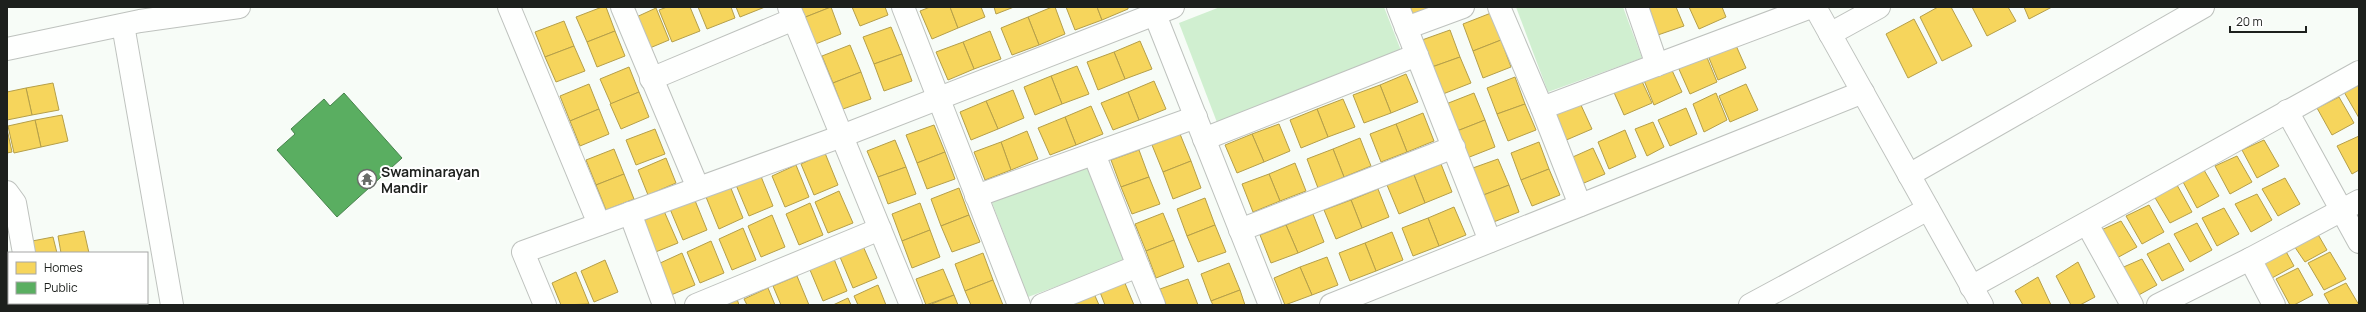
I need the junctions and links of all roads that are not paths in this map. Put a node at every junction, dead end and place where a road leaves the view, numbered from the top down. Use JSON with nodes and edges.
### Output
{"nodes":[{"id":1,"x":239,"y":7,"type":"edge"},
{"id":2,"x":509,"y":7,"type":"edge"},
{"id":3,"x":622,"y":7,"type":"edge"},
{"id":4,"x":1398,"y":7,"type":"edge"},
{"id":5,"x":1462,"y":7,"type":"edge"},
{"id":6,"x":1499,"y":7,"type":"edge"},
{"id":7,"x":1637,"y":7,"type":"edge"},
{"id":8,"x":1811,"y":7,"type":"edge"},
{"id":9,"x":1815,"y":7,"type":"edge"},
{"id":10,"x":1880,"y":7,"type":"edge"},
{"id":11,"x":2203,"y":7,"type":"edge"},
{"id":12,"x":907,"y":8,"type":"edge"},
{"id":13,"x":1160,"y":9,"type":"edge"},
{"id":14,"x":792,"y":13,"type":"edge"},
{"id":15,"x":133,"y":18,"type":"edge"},
{"id":16,"x":1406,"y":28,"type":"junction"},
{"id":17,"x":1830,"y":34,"type":"junction"},
{"id":18,"x":7,"y":49,"type":"edge"},
{"id":19,"x":1417,"y":55,"type":"junction"},
{"id":20,"x":1657,"y":65,"type":"junction"},
{"id":21,"x":2359,"y":72,"type":"edge"},
{"id":22,"x":651,"y":79,"type":"junction"},
{"id":23,"x":1863,"y":92,"type":"junction"},
{"id":24,"x":938,"y":98,"type":"junction"},
{"id":25,"x":1542,"y":108,"type":"junction"},
{"id":26,"x":2287,"y":111,"type":"junction"},
{"id":27,"x":1196,"y":117,"type":"junction"},
{"id":28,"x":842,"y":136,"type":"junction"},
{"id":29,"x":1204,"y":139,"type":"junction"},
{"id":30,"x":1454,"y":147,"type":"junction"},
{"id":31,"x":1094,"y":154,"type":"junction"},
{"id":32,"x":1909,"y":175,"type":"junction"},
{"id":33,"x":698,"y":188,"type":"junction"},
{"id":34,"x":7,"y":192,"type":"edge"},
{"id":35,"x":976,"y":196,"type":"junction"},
{"id":36,"x":1580,"y":206,"type":"junction"},
{"id":37,"x":2350,"y":206,"type":"edge"},
{"id":38,"x":1928,"y":209,"type":"junction"},
{"id":39,"x":630,"y":212,"type":"junction"},
{"id":40,"x":599,"y":224,"type":"junction"},
{"id":41,"x":2087,"y":224,"type":"junction"},
{"id":42,"x":880,"y":229,"type":"junction"},
{"id":43,"x":1240,"y":230,"type":"junction"},
{"id":44,"x":1490,"y":241,"type":"junction"},
{"id":45,"x":2359,"y":242,"type":"edge"},
{"id":46,"x":24,"y":252,"type":"edge"},
{"id":47,"x":2250,"y":259,"type":"junction"},
{"id":48,"x":1138,"y":266,"type":"junction"},
{"id":49,"x":1976,"y":296,"type":"edge"},
{"id":50,"x":172,"y":305,"type":"edge"},
{"id":51,"x":545,"y":305,"type":"edge"},
{"id":52,"x":664,"y":305,"type":"edge"},
{"id":53,"x":696,"y":305,"type":"edge"},
{"id":54,"x":911,"y":305,"type":"edge"},
{"id":55,"x":1019,"y":305,"type":"edge"},
{"id":56,"x":1042,"y":305,"type":"edge"},
{"id":57,"x":1154,"y":305,"type":"edge"},
{"id":58,"x":1270,"y":305,"type":"edge"},
{"id":59,"x":1331,"y":305,"type":"edge"},
{"id":60,"x":1750,"y":305,"type":"edge"},
{"id":61,"x":2132,"y":305,"type":"edge"},
{"id":62,"x":2158,"y":305,"type":"edge"},
{"id":63,"x":2274,"y":305,"type":"edge"}],
"edges":[{"from":1,"to":15,"type":"street"},
{"from":2,"to":40,"type":"street"},
{"from":3,"to":22,"type":"street"},
{"from":4,"to":16,"type":"street"},
{"from":5,"to":16,"type":"street"},
{"from":6,"to":25,"type":"street"},
{"from":7,"to":20,"type":"street"},
{"from":8,"to":20,"type":"street"},
{"from":9,"to":17,"type":"street"},
{"from":10,"to":17,"type":"street"},
{"from":11,"to":32,"type":"street"},
{"from":12,"to":24,"type":"street"},
{"from":13,"to":24,"type":"street"},
{"from":13,"to":27,"type":"street"},
{"from":14,"to":22,"type":"street"},
{"from":14,"to":28,"type":"street"},
{"from":15,"to":18,"type":"street"},
{"from":15,"to":50,"type":"street"},
{"from":16,"to":19,"type":"street"},
{"from":17,"to":23,"type":"street"},
{"from":19,"to":29,"type":"street"},
{"from":19,"to":30,"type":"street"},
{"from":20,"to":25,"type":"street"},
{"from":21,"to":26,"type":"street"},
{"from":22,"to":33,"type":"street"},
{"from":23,"to":32,"type":"street"},
{"from":23,"to":36,"type":"street"},
{"from":24,"to":28,"type":"street"},
{"from":24,"to":35,"type":"street"},
{"from":25,"to":36,"type":"street"},
{"from":26,"to":37,"type":"street"},
{"from":26,"to":41,"type":"street"},
{"from":27,"to":29,"type":"street"},
{"from":27,"to":31,"type":"street"},
{"from":28,"to":33,"type":"street"},
{"from":28,"to":42,"type":"street"},
{"from":29,"to":43,"type":"street"},
{"from":30,"to":43,"type":"street"},
{"from":30,"to":44,"type":"street"},
{"from":31,"to":35,"type":"street"},
{"from":31,"to":48,"type":"street"},
{"from":32,"to":38,"type":"street"},
{"from":33,"to":39,"type":"street"},
{"from":34,"to":46,"type":"street"},
{"from":35,"to":55,"type":"street"},
{"from":36,"to":44,"type":"street"},
{"from":37,"to":45,"type":"street"},
{"from":37,"to":47,"type":"street"},
{"from":38,"to":49,"type":"street"},
{"from":38,"to":60,"type":"street"},
{"from":39,"to":40,"type":"street"},
{"from":39,"to":52,"type":"street"},
{"from":40,"to":51,"type":"street"},
{"from":41,"to":49,"type":"street"},
{"from":41,"to":61,"type":"street"},
{"from":42,"to":53,"type":"street"},
{"from":42,"to":54,"type":"street"},
{"from":43,"to":58,"type":"street"},
{"from":44,"to":59,"type":"street"},
{"from":47,"to":62,"type":"street"},
{"from":47,"to":63,"type":"street"},
{"from":48,"to":56,"type":"street"},
{"from":48,"to":57,"type":"street"}]}
